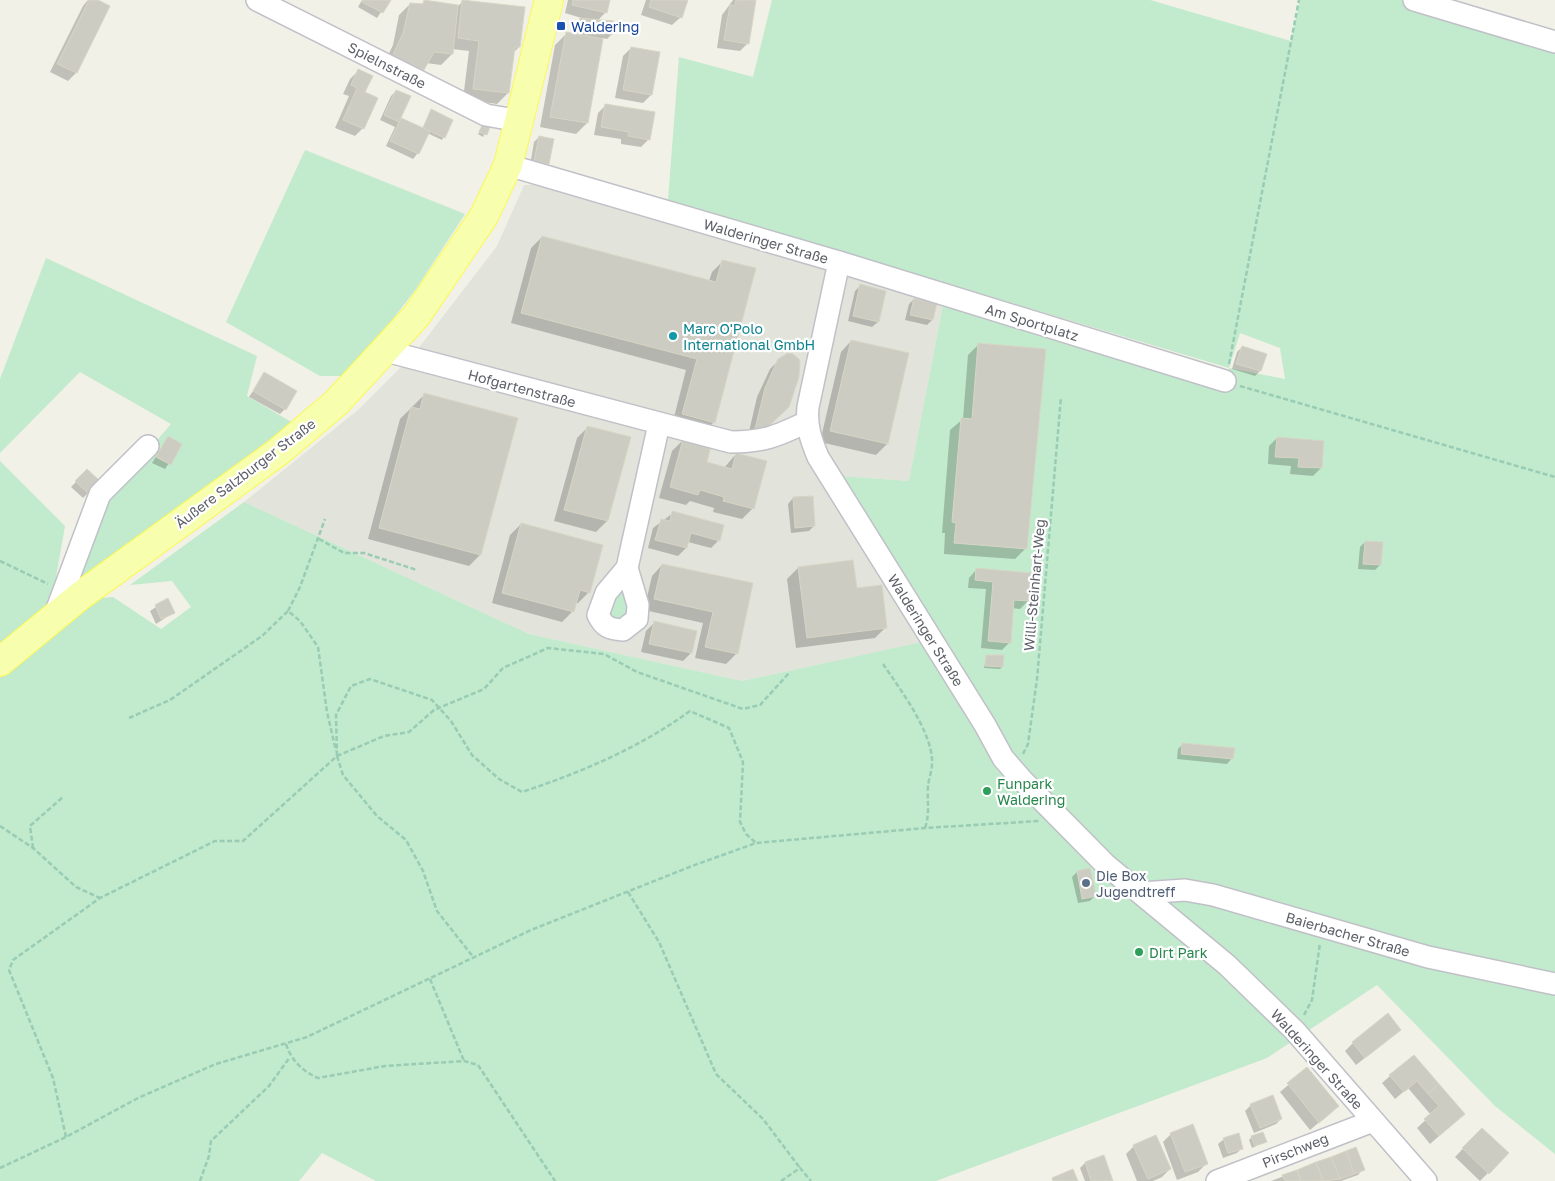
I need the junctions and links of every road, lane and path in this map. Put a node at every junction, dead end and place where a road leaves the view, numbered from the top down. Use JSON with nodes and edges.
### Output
{"nodes":[{"id":1,"x":257,"y":0,"type":"edge"},
{"id":2,"x":549,"y":0,"type":"edge"},
{"id":3,"x":1299,"y":0,"type":"edge"},
{"id":4,"x":1414,"y":0,"type":"edge"},
{"id":5,"x":1555,"y":42,"type":"edge"},
{"id":6,"x":520,"y":121,"type":"junction"},
{"id":7,"x":508,"y":165,"type":"junction"},
{"id":8,"x":839,"y":262,"type":"junction"},
{"id":9,"x":386,"y":351,"type":"junction"},
{"id":10,"x":1225,"y":381,"type":"junction"},
{"id":11,"x":1061,"y":396,"type":"dead end"},
{"id":12,"x":806,"y":422,"type":"junction"},
{"id":13,"x":659,"y":424,"type":"junction"},
{"id":14,"x":148,"y":446,"type":"dead end"},
{"id":15,"x":1555,"y":477,"type":"edge"},
{"id":16,"x":324,"y":518,"type":"dead end"},
{"id":17,"x":319,"y":539,"type":"junction"},
{"id":18,"x":0,"y":562,"type":"edge"},
{"id":19,"x":627,"y":568,"type":"dead end"},
{"id":20,"x":417,"y":570,"type":"dead end"},
{"id":21,"x":46,"y":584,"type":"dead end"},
{"id":22,"x":288,"y":612,"type":"junction"},
{"id":23,"x":54,"y":617,"type":"junction"},
{"id":24,"x":0,"y":662,"type":"edge"},
{"id":25,"x":883,"y":664,"type":"dead end"},
{"id":26,"x":789,"y":673,"type":"dead end"},
{"id":27,"x":439,"y":708,"type":"junction"},
{"id":28,"x":129,"y":718,"type":"dead end"},
{"id":29,"x":337,"y":756,"type":"junction"},
{"id":30,"x":1014,"y":771,"type":"junction"},
{"id":31,"x":63,"y":797,"type":"dead end"},
{"id":32,"x":1063,"y":820,"type":"junction"},
{"id":33,"x":0,"y":826,"type":"edge"},
{"id":34,"x":925,"y":828,"type":"junction"},
{"id":35,"x":756,"y":843,"type":"junction"},
{"id":36,"x":34,"y":848,"type":"junction"},
{"id":37,"x":628,"y":892,"type":"junction"},
{"id":38,"x":1142,"y":893,"type":"junction"},
{"id":39,"x":100,"y":898,"type":"junction"},
{"id":40,"x":1322,"y":927,"type":"junction"},
{"id":41,"x":474,"y":958,"type":"junction"},
{"id":42,"x":430,"y":979,"type":"junction"},
{"id":43,"x":1555,"y":984,"type":"edge"},
{"id":44,"x":1295,"y":1031,"type":"junction"},
{"id":45,"x":286,"y":1044,"type":"junction"},
{"id":46,"x":290,"y":1057,"type":"junction"},
{"id":47,"x":464,"y":1060,"type":"junction"},
{"id":48,"x":1372,"y":1121,"type":"junction"},
{"id":49,"x":66,"y":1137,"type":"junction"},
{"id":50,"x":0,"y":1168,"type":"edge"},
{"id":51,"x":800,"y":1168,"type":"junction"},
{"id":52,"x":200,"y":1181,"type":"edge"},
{"id":53,"x":555,"y":1181,"type":"edge"},
{"id":54,"x":781,"y":1181,"type":"edge"},
{"id":55,"x":812,"y":1181,"type":"edge"},
{"id":56,"x":1217,"y":1181,"type":"edge"},
{"id":57,"x":1426,"y":1181,"type":"edge"}],
"edges":[{"from":1,"to":6,"type":"street","name":"Spielnstraße"},
{"from":2,"to":6,"type":"main road","name":"Äußere Salzburger Straße"},
{"from":3,"to":10,"type":"path"},
{"from":4,"to":5,"type":"street"},
{"from":6,"to":7,"type":"main road","name":"Äußere Salzburger Straße"},
{"from":7,"to":8,"type":"street","name":"Walderinger Straße"},
{"from":7,"to":9,"type":"main road","name":"Äußere Salzburger Straße"},
{"from":8,"to":10,"type":"street","name":"Am Sportplatz"},
{"from":8,"to":12,"type":"street","name":"Walderinger Straße"},
{"from":9,"to":13,"type":"street","name":"Hofgartenstraße"},
{"from":9,"to":23,"type":"main road","name":"Äußere Salzburger Straße"},
{"from":10,"to":15,"type":"path"},
{"from":11,"to":30,"type":"path","name":"Willi-Steinhart-Weg"},
{"from":12,"to":13,"type":"street","name":"Hofgartenstraße"},
{"from":12,"to":30,"type":"street","name":"Walderinger Straße"},
{"from":13,"to":19,"type":"street"},
{"from":14,"to":23,"type":"street"},
{"from":16,"to":17,"type":"path"},
{"from":17,"to":20,"type":"path"},
{"from":17,"to":22,"type":"path"},
{"from":18,"to":21,"type":"path"},
{"from":22,"to":28,"type":"path"},
{"from":22,"to":29,"type":"path"},
{"from":23,"to":24,"type":"main road","name":"Äußere Salzburger Straße"},
{"from":25,"to":34,"type":"path"},
{"from":26,"to":27,"type":"path"},
{"from":27,"to":29,"type":"path"},
{"from":27,"to":29,"type":"path"},
{"from":27,"to":35,"type":"path"},
{"from":29,"to":39,"type":"path"},
{"from":29,"to":41,"type":"path"},
{"from":30,"to":32,"type":"street","name":"Walderinger Straße"},
{"from":31,"to":36,"type":"path"},
{"from":32,"to":34,"type":"path"},
{"from":32,"to":38,"type":"street","name":"Walderinger Straße"},
{"from":33,"to":36,"type":"path"},
{"from":34,"to":35,"type":"path"},
{"from":35,"to":37,"type":"path"},
{"from":36,"to":39,"type":"path"},
{"from":37,"to":41,"type":"path"},
{"from":37,"to":51,"type":"path"},
{"from":38,"to":40,"type":"street","name":"Baierbacher Straße"},
{"from":38,"to":44,"type":"street","name":"Walderinger Straße"},
{"from":39,"to":49,"type":"path"},
{"from":40,"to":43,"type":"street","name":"Baierbacher Straße"},
{"from":40,"to":44,"type":"path"},
{"from":41,"to":42,"type":"path"},
{"from":42,"to":45,"type":"path"},
{"from":42,"to":47,"type":"path"},
{"from":44,"to":48,"type":"street","name":"Walderinger Straße"},
{"from":45,"to":46,"type":"path"},
{"from":45,"to":49,"type":"path"},
{"from":46,"to":47,"type":"path"},
{"from":46,"to":52,"type":"path"},
{"from":47,"to":53,"type":"path"},
{"from":48,"to":56,"type":"street","name":"Pirschweg"},
{"from":48,"to":57,"type":"street","name":"Walderinger Straße"},
{"from":49,"to":50,"type":"path"},
{"from":51,"to":54,"type":"path"},
{"from":51,"to":55,"type":"path"}]}
